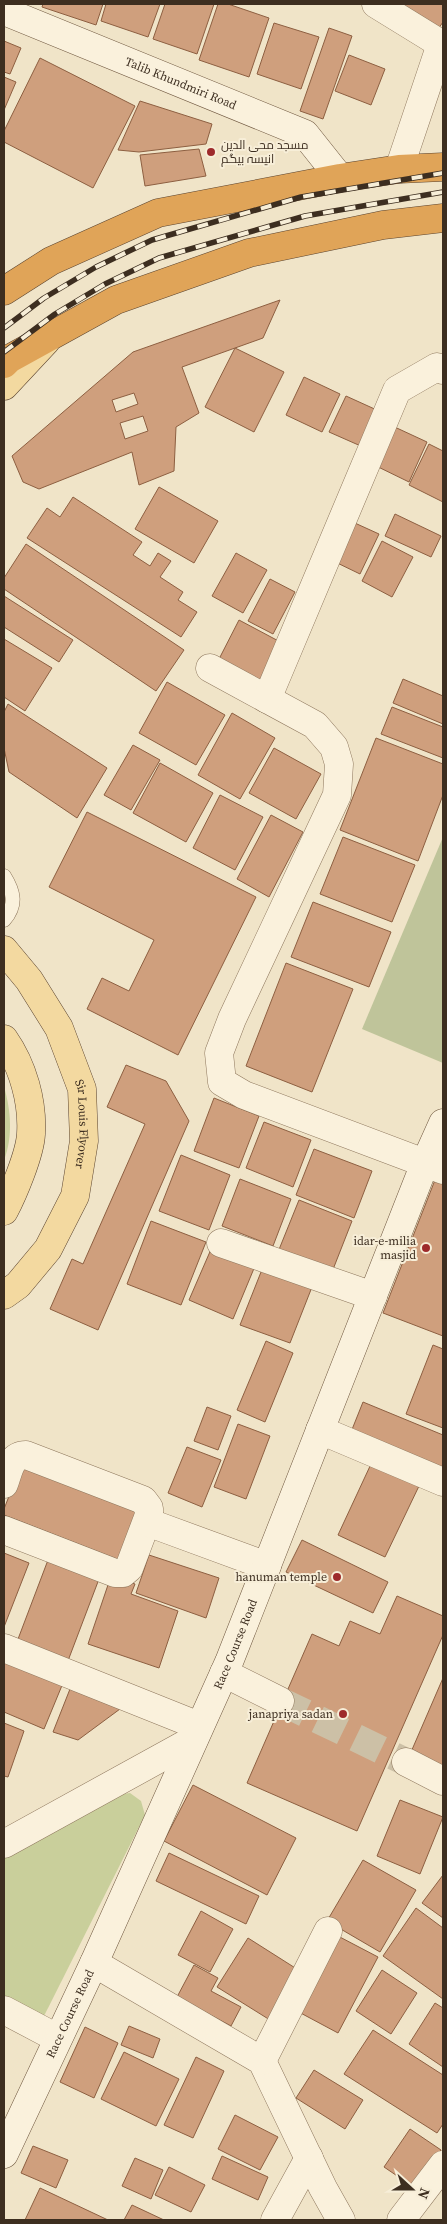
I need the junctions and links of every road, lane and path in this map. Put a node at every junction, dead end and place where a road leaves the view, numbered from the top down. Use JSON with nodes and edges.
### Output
{"nodes":[{"id":1,"x":376,"y":4,"type":"edge"},
{"id":2,"x":4,"y":11,"type":"edge"},
{"id":3,"x":442,"y":46,"type":"edge"},
{"id":4,"x":443,"y":167,"type":"edge"},
{"id":5,"x":399,"y":169,"type":"junction"},
{"id":6,"x":340,"y":178,"type":"junction"},
{"id":7,"x":443,"y":218,"type":"edge"},
{"id":8,"x":4,"y":291,"type":"edge"},
{"id":9,"x":49,"y":338,"type":"junction"},
{"id":10,"x":4,"y":364,"type":"edge"},
{"id":11,"x":443,"y":370,"type":"edge"},
{"id":12,"x":4,"y":386,"type":"edge"},
{"id":13,"x":210,"y":668,"type":"dead end"},
{"id":14,"x":267,"y":699,"type":"junction"},
{"id":15,"x":4,"y":876,"type":"edge"},
{"id":16,"x":4,"y":920,"type":"edge"},
{"id":17,"x":4,"y":950,"type":"edge"},
{"id":18,"x":4,"y":1039,"type":"edge"},
{"id":19,"x":443,"y":1123,"type":"edge"},
{"id":20,"x":434,"y":1166,"type":"edge"},
{"id":21,"x":4,"y":1211,"type":"edge"},
{"id":22,"x":221,"y":1243,"type":"dead end"},
{"id":23,"x":4,"y":1296,"type":"edge"},
{"id":24,"x":373,"y":1296,"type":"junction"},
{"id":25,"x":320,"y":1430,"type":"junction"},
{"id":26,"x":443,"y":1482,"type":"edge"},
{"id":27,"x":4,"y":1484,"type":"edge"},
{"id":28,"x":147,"y":1522,"type":"junction"},
{"id":29,"x":4,"y":1530,"type":"edge"},
{"id":30,"x":267,"y":1566,"type":"junction"},
{"id":31,"x":4,"y":1648,"type":"edge"},
{"id":32,"x":224,"y":1673,"type":"junction"},
{"id":33,"x":280,"y":1701,"type":"tunnel mouth"},
{"id":34,"x":196,"y":1733,"type":"junction"},
{"id":35,"x":406,"y":1762,"type":"tunnel mouth"},
{"id":36,"x":443,"y":1781,"type":"edge"},
{"id":37,"x":4,"y":1844,"type":"edge"},
{"id":38,"x":328,"y":1931,"type":"dead end"},
{"id":39,"x":94,"y":1962,"type":"junction"},
{"id":40,"x":4,"y":2010,"type":"edge"},
{"id":41,"x":58,"y":2038,"type":"junction"},
{"id":42,"x":262,"y":2061,"type":"junction"},
{"id":43,"x":4,"y":2154,"type":"edge"},
{"id":44,"x":309,"y":2158,"type":"junction"},
{"id":45,"x":443,"y":2166,"type":"edge"},
{"id":46,"x":275,"y":2220,"type":"edge"},
{"id":47,"x":341,"y":2220,"type":"edge"},
{"id":48,"x":401,"y":2220,"type":"edge"}],
"edges":[{"from":1,"to":3,"type":"street"},
{"from":2,"to":6,"type":"street","name":"Talib Khundmiri Road"},
{"from":3,"to":5,"type":"street"},
{"from":4,"to":5,"type":"highway"},
{"from":5,"to":6,"type":"highway"},
{"from":6,"to":8,"type":"highway"},
{"from":7,"to":9,"type":"highway"},
{"from":9,"to":10,"type":"highway"},
{"from":9,"to":12,"type":"main road"},
{"from":11,"to":14,"type":"street"},
{"from":13,"to":14,"type":"street"},
{"from":14,"to":20,"type":"street"},
{"from":15,"to":16,"type":"lane"},
{"from":17,"to":23,"type":"main road","name":"Sir Louis Flyover"},
{"from":18,"to":21,"type":"main road"},
{"from":19,"to":20,"type":"street","name":"Race Course Road"},
{"from":20,"to":24,"type":"street","name":"Race Course Road"},
{"from":22,"to":24,"type":"street"},
{"from":24,"to":25,"type":"street","name":"Race Course Road"},
{"from":25,"to":26,"type":"street"},
{"from":25,"to":30,"type":"street","name":"Race Course Road"},
{"from":27,"to":28,"type":"street"},
{"from":28,"to":29,"type":"street"},
{"from":28,"to":30,"type":"street"},
{"from":30,"to":32,"type":"street","name":"Race Course Road"},
{"from":31,"to":34,"type":"street"},
{"from":32,"to":33,"type":"street"},
{"from":32,"to":34,"type":"street","name":"Race Course Road"},
{"from":34,"to":37,"type":"street"},
{"from":34,"to":39,"type":"street","name":"Race Course Road"},
{"from":35,"to":36,"type":"street"},
{"from":38,"to":42,"type":"street"},
{"from":39,"to":41,"type":"street","name":"Race Course Road"},
{"from":39,"to":42,"type":"street"},
{"from":40,"to":41,"type":"street"},
{"from":41,"to":43,"type":"street","name":"Race Course Road"},
{"from":42,"to":44,"type":"street"},
{"from":44,"to":46,"type":"street"},
{"from":44,"to":47,"type":"street"},
{"from":45,"to":48,"type":"street"}]}
